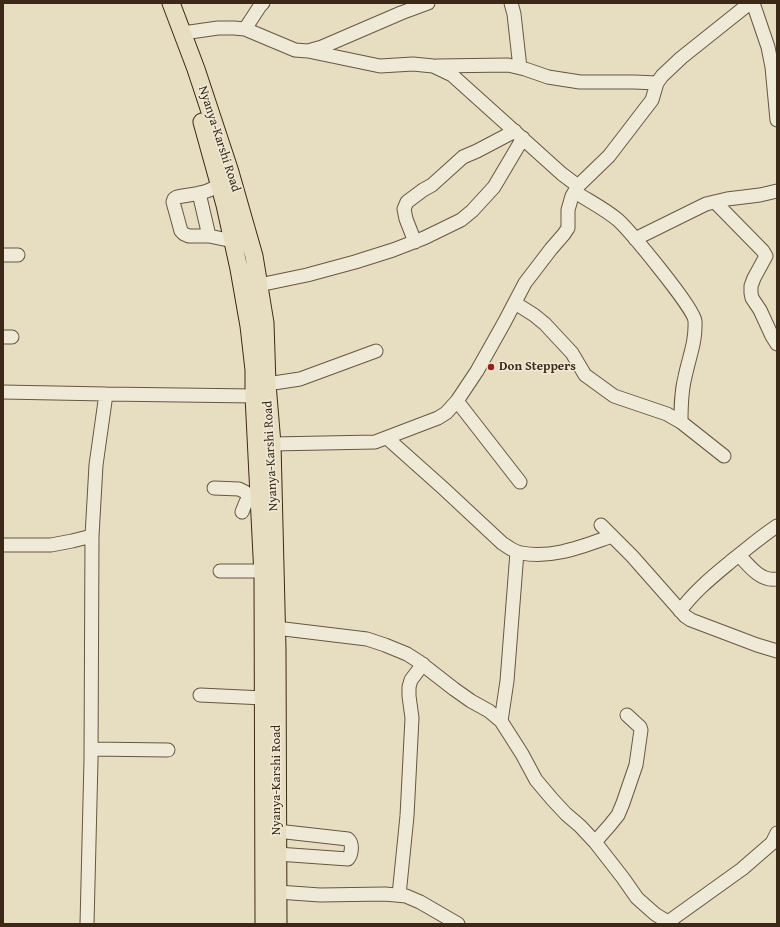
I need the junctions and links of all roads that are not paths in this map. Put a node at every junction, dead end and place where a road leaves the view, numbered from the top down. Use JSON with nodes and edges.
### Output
{"nodes":[{"id":1,"x":160,"y":3,"type":"edge"},
{"id":2,"x":171,"y":3,"type":"edge"},
{"id":3,"x":263,"y":3,"type":"edge"},
{"id":4,"x":428,"y":3,"type":"edge"},
{"id":5,"x":511,"y":3,"type":"edge"},
{"id":6,"x":751,"y":3,"type":"edge"},
{"id":7,"x":415,"y":5,"type":"edge"},
{"id":8,"x":245,"y":29,"type":"junction"},
{"id":9,"x":183,"y":33,"type":"junction"},
{"id":10,"x":308,"y":51,"type":"junction"},
{"id":11,"x":433,"y":66,"type":"junction"},
{"id":12,"x":520,"y":68,"type":"junction"},
{"id":13,"x":657,"y":83,"type":"junction"},
{"id":14,"x":777,"y":120,"type":"edge"},
{"id":15,"x":519,"y":135,"type":"junction"},
{"id":16,"x":219,"y":184,"type":"junction"},
{"id":17,"x":576,"y":189,"type":"junction"},
{"id":18,"x":777,"y":191,"type":"edge"},
{"id":19,"x":199,"y":193,"type":"junction"},
{"id":20,"x":715,"y":202,"type":"junction"},
{"id":21,"x":209,"y":236,"type":"junction"},
{"id":22,"x":635,"y":239,"type":"junction"},
{"id":23,"x":233,"y":241,"type":"junction"},
{"id":24,"x":414,"y":242,"type":"junction"},
{"id":25,"x":3,"y":255,"type":"edge"},
{"id":26,"x":18,"y":255,"type":"dead end"},
{"id":27,"x":259,"y":285,"type":"junction"},
{"id":28,"x":514,"y":303,"type":"junction"},
{"id":29,"x":777,"y":344,"type":"edge"},
{"id":30,"x":376,"y":351,"type":"dead end"},
{"id":31,"x":267,"y":384,"type":"junction"},
{"id":32,"x":3,"y":392,"type":"edge"},
{"id":33,"x":106,"y":394,"type":"junction"},
{"id":34,"x":254,"y":396,"type":"junction"},
{"id":35,"x":457,"y":401,"type":"junction"},
{"id":36,"x":682,"y":422,"type":"junction"},
{"id":37,"x":387,"y":438,"type":"junction"},
{"id":38,"x":272,"y":444,"type":"junction"},
{"id":39,"x":724,"y":456,"type":"dead end"},
{"id":40,"x":520,"y":482,"type":"dead end"},
{"id":41,"x":214,"y":488,"type":"dead end"},
{"id":42,"x":255,"y":500,"type":"junction"},
{"id":43,"x":242,"y":512,"type":"dead end"},
{"id":44,"x":601,"y":525,"type":"dead end"},
{"id":45,"x":777,"y":526,"type":"edge"},
{"id":46,"x":92,"y":536,"type":"junction"},
{"id":47,"x":612,"y":536,"type":"junction"},
{"id":48,"x":3,"y":545,"type":"edge"},
{"id":49,"x":517,"y":552,"type":"junction"},
{"id":50,"x":739,"y":555,"type":"junction"},
{"id":51,"x":267,"y":566,"type":"junction"},
{"id":52,"x":220,"y":571,"type":"dead end"},
{"id":53,"x":777,"y":579,"type":"edge"},
{"id":54,"x":680,"y":611,"type":"junction"},
{"id":55,"x":276,"y":628,"type":"junction"},
{"id":56,"x":777,"y":652,"type":"edge"},
{"id":57,"x":423,"y":664,"type":"junction"},
{"id":58,"x":200,"y":695,"type":"dead end"},
{"id":59,"x":264,"y":698,"type":"junction"},
{"id":60,"x":627,"y":715,"type":"dead end"},
{"id":61,"x":501,"y":721,"type":"junction"},
{"id":62,"x":91,"y":749,"type":"junction"},
{"id":63,"x":168,"y":750,"type":"dead end"},
{"id":64,"x":277,"y":831,"type":"junction"},
{"id":65,"x":776,"y":838,"type":"edge"},
{"id":66,"x":595,"y":842,"type":"junction"},
{"id":67,"x":277,"y":854,"type":"junction"},
{"id":68,"x":278,"y":892,"type":"junction"},
{"id":69,"x":399,"y":895,"type":"junction"},
{"id":70,"x":670,"y":923,"type":"edge"},
{"id":71,"x":87,"y":924,"type":"edge"},
{"id":72,"x":264,"y":924,"type":"edge"},
{"id":73,"x":278,"y":924,"type":"edge"},
{"id":74,"x":458,"y":924,"type":"edge"}],
"edges":[{"from":1,"to":16,"type":"main road","name":"Nyanya-Karshi Road"},
{"from":2,"to":9,"type":"main road","name":"Nyanya-Karshi Road"},
{"from":3,"to":8,"type":"street"},
{"from":4,"to":7,"type":"street"},
{"from":5,"to":12,"type":"street"},
{"from":6,"to":13,"type":"street"},
{"from":6,"to":14,"type":"street"},
{"from":7,"to":10,"type":"street"},
{"from":8,"to":9,"type":"street"},
{"from":8,"to":10,"type":"street"},
{"from":9,"to":27,"type":"main road","name":"Nyanya-Karshi Road"},
{"from":10,"to":11,"type":"street"},
{"from":11,"to":12,"type":"street"},
{"from":11,"to":15,"type":"street"},
{"from":12,"to":13,"type":"street"},
{"from":13,"to":17,"type":"street"},
{"from":15,"to":17,"type":"street"},
{"from":15,"to":24,"type":"street"},
{"from":15,"to":24,"type":"street"},
{"from":16,"to":19,"type":"street"},
{"from":16,"to":23,"type":"main road","name":"Nyanya-Karshi Road"},
{"from":17,"to":22,"type":"street"},
{"from":17,"to":28,"type":"street"},
{"from":18,"to":20,"type":"street"},
{"from":19,"to":21,"type":"street"},
{"from":19,"to":21,"type":"street"},
{"from":20,"to":22,"type":"street"},
{"from":20,"to":29,"type":"street"},
{"from":21,"to":23,"type":"street"},
{"from":22,"to":36,"type":"street"},
{"from":23,"to":34,"type":"main road","name":"Nyanya-Karshi Road"},
{"from":24,"to":27,"type":"street"},
{"from":25,"to":26,"type":"street"},
{"from":27,"to":31,"type":"main road","name":"Nyanya-Karshi Road"},
{"from":28,"to":35,"type":"street"},
{"from":28,"to":36,"type":"street"},
{"from":30,"to":31,"type":"street"},
{"from":31,"to":38,"type":"main road","name":"Nyanya-Karshi Road"},
{"from":32,"to":33,"type":"street"},
{"from":33,"to":34,"type":"street"},
{"from":33,"to":46,"type":"street"},
{"from":34,"to":42,"type":"main road","name":"Nyanya-Karshi Road"},
{"from":35,"to":37,"type":"street"},
{"from":35,"to":40,"type":"street"},
{"from":36,"to":39,"type":"street"},
{"from":37,"to":38,"type":"street"},
{"from":37,"to":49,"type":"street"},
{"from":38,"to":51,"type":"main road","name":"Nyanya-Karshi Road"},
{"from":41,"to":42,"type":"street"},
{"from":42,"to":43,"type":"street"},
{"from":42,"to":51,"type":"main road","name":"Nyanya-Karshi Road"},
{"from":44,"to":47,"type":"street"},
{"from":45,"to":50,"type":"street"},
{"from":46,"to":48,"type":"street"},
{"from":46,"to":62,"type":"street"},
{"from":47,"to":49,"type":"street"},
{"from":47,"to":54,"type":"street"},
{"from":49,"to":61,"type":"street"},
{"from":50,"to":53,"type":"street"},
{"from":50,"to":54,"type":"street"},
{"from":51,"to":52,"type":"street"},
{"from":51,"to":55,"type":"main road","name":"Nyanya-Karshi Road"},
{"from":51,"to":59,"type":"main road","name":"Nyanya-Karshi Road"},
{"from":54,"to":56,"type":"street"},
{"from":55,"to":57,"type":"street"},
{"from":55,"to":64,"type":"main road","name":"Nyanya-Karshi Road"},
{"from":57,"to":61,"type":"street"},
{"from":57,"to":69,"type":"street"},
{"from":58,"to":59,"type":"street"},
{"from":59,"to":72,"type":"main road","name":"Nyanya-Karshi Road"},
{"from":60,"to":66,"type":"street"},
{"from":61,"to":66,"type":"street"},
{"from":62,"to":63,"type":"street"},
{"from":62,"to":71,"type":"street"},
{"from":64,"to":67,"type":"main road","name":"Nyanya-Karshi Road"},
{"from":64,"to":67,"type":"street"},
{"from":65,"to":70,"type":"street"},
{"from":66,"to":70,"type":"street"},
{"from":67,"to":68,"type":"main road","name":"Nyanya-Karshi Road"},
{"from":68,"to":69,"type":"street"},
{"from":68,"to":73,"type":"main road","name":"Nyanya-Karshi Road"},
{"from":69,"to":74,"type":"street"}]}
